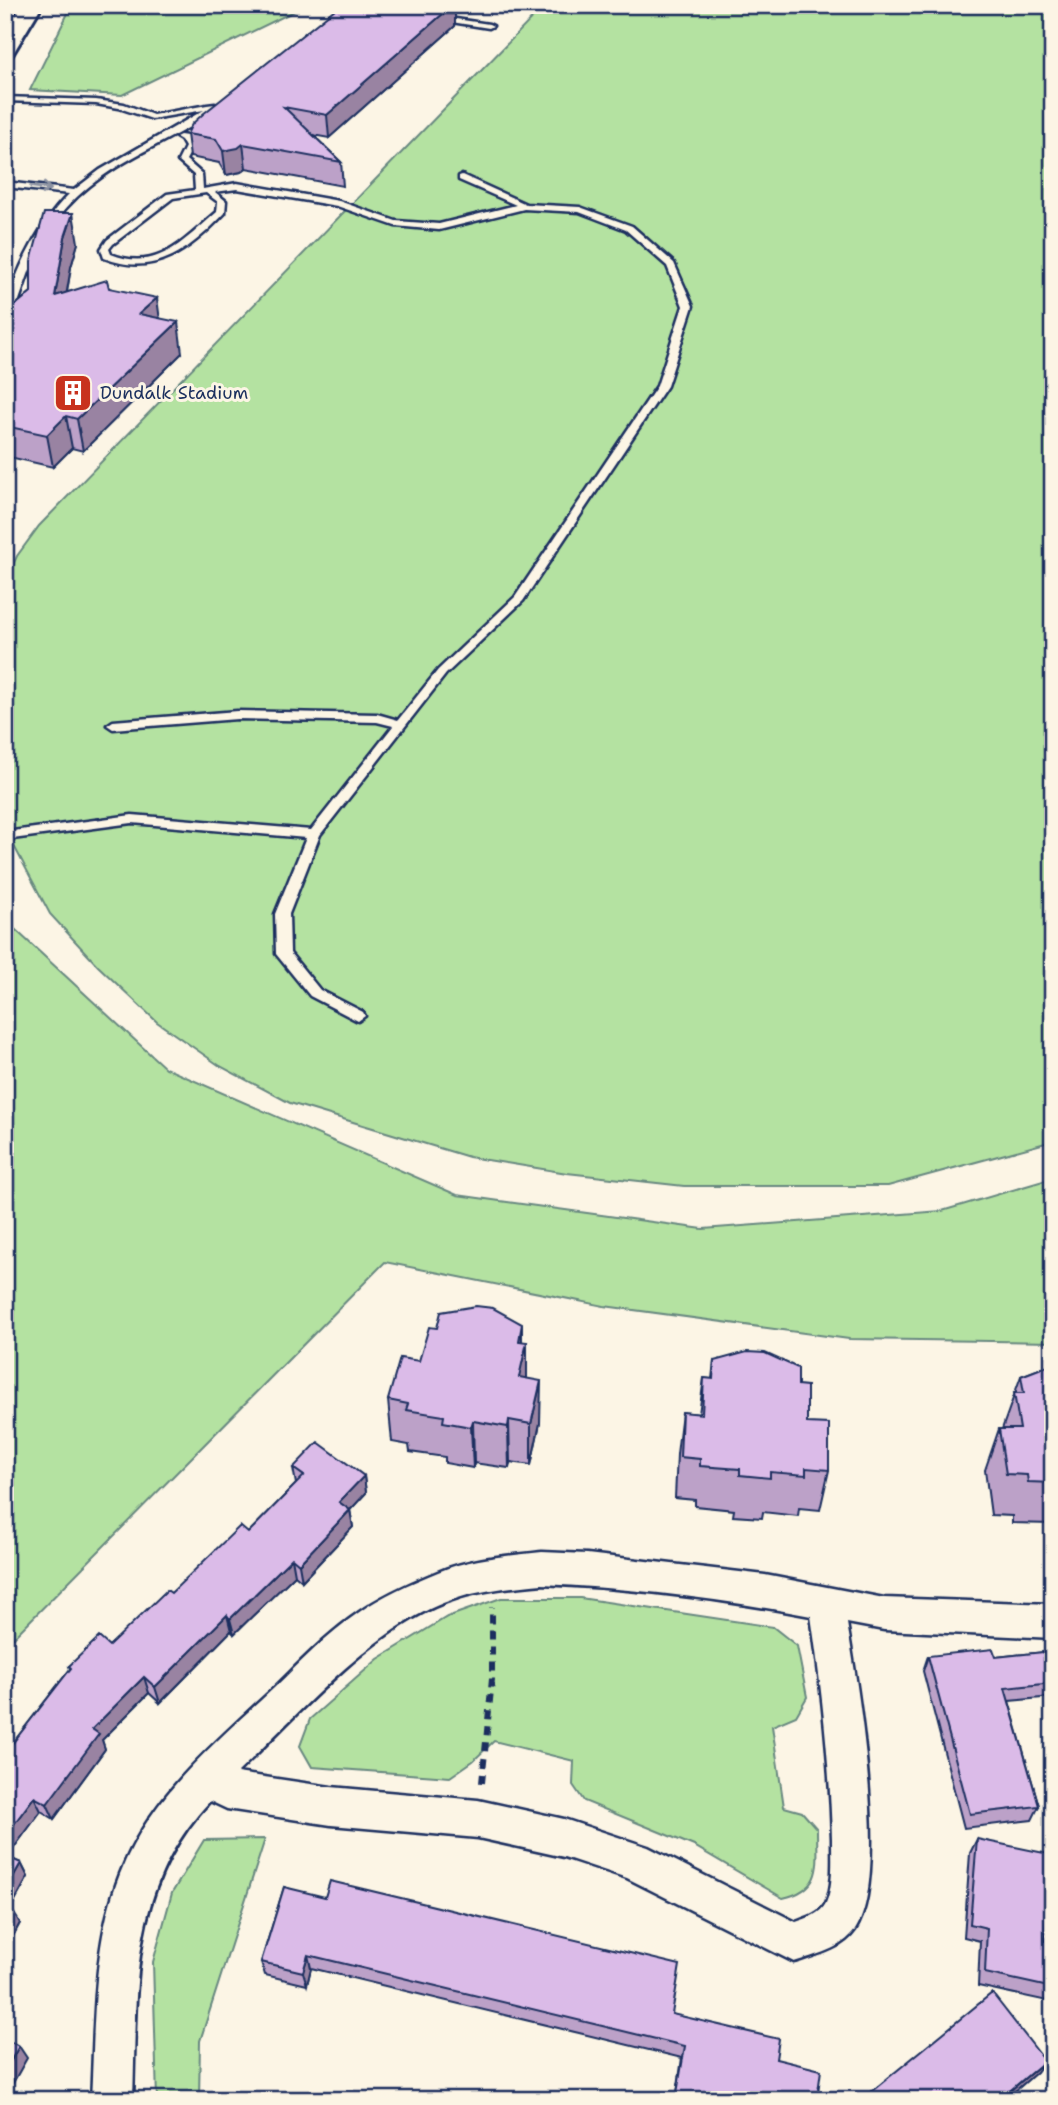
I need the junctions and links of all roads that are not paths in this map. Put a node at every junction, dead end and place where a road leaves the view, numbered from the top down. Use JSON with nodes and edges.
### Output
{"nodes":[{"id":1,"x":32,"y":5,"type":"edge"},
{"id":2,"x":428,"y":16,"type":"edge"},
{"id":3,"x":489,"y":26,"type":"dead end"},
{"id":4,"x":5,"y":51,"type":"edge"},
{"id":5,"x":227,"y":97,"type":"edge"},
{"id":6,"x":5,"y":99,"type":"edge"},
{"id":7,"x":216,"y":105,"type":"junction"},
{"id":8,"x":152,"y":117,"type":"junction"},
{"id":9,"x":180,"y":137,"type":"dead end"},
{"id":10,"x":155,"y":141,"type":"junction"},
{"id":11,"x":462,"y":178,"type":"dead end"},
{"id":12,"x":5,"y":184,"type":"edge"},
{"id":13,"x":204,"y":191,"type":"junction"},
{"id":14,"x":78,"y":193,"type":"junction"},
{"id":15,"x":524,"y":206,"type":"junction"},
{"id":16,"x":5,"y":325,"type":"edge"},
{"id":17,"x":401,"y":724,"type":"junction"},
{"id":18,"x":113,"y":725,"type":"dead end"},
{"id":19,"x":314,"y":834,"type":"junction"},
{"id":20,"x":5,"y":836,"type":"edge"},
{"id":21,"x":358,"y":1016,"type":"dead end"},
{"id":22,"x":827,"y":1603,"type":"junction"},
{"id":23,"x":1053,"y":1621,"type":"edge"},
{"id":24,"x":206,"y":1779,"type":"junction"},
{"id":25,"x":111,"y":2100,"type":"edge"}],
"edges":[{"from":1,"to":4,"type":"main road"},
{"from":2,"to":3,"type":"lane"},
{"from":5,"to":7,"type":"lane"},
{"from":6,"to":8,"type":"lane"},
{"from":7,"to":8,"type":"lane"},
{"from":7,"to":10,"type":"lane"},
{"from":8,"to":10,"type":"lane"},
{"from":9,"to":13,"type":"lane"},
{"from":10,"to":14,"type":"lane"},
{"from":11,"to":15,"type":"lane"},
{"from":12,"to":14,"type":"lane","one_way":true},
{"from":13,"to":13,"type":"lane"},
{"from":13,"to":15,"type":"lane"},
{"from":14,"to":16,"type":"lane"},
{"from":15,"to":17,"type":"lane"},
{"from":17,"to":18,"type":"lane"},
{"from":17,"to":19,"type":"lane"},
{"from":19,"to":20,"type":"lane"},
{"from":19,"to":21,"type":"lane"},
{"from":22,"to":23,"type":"street"},
{"from":22,"to":24,"type":"street"},
{"from":22,"to":24,"type":"street"},
{"from":24,"to":25,"type":"street"}]}
